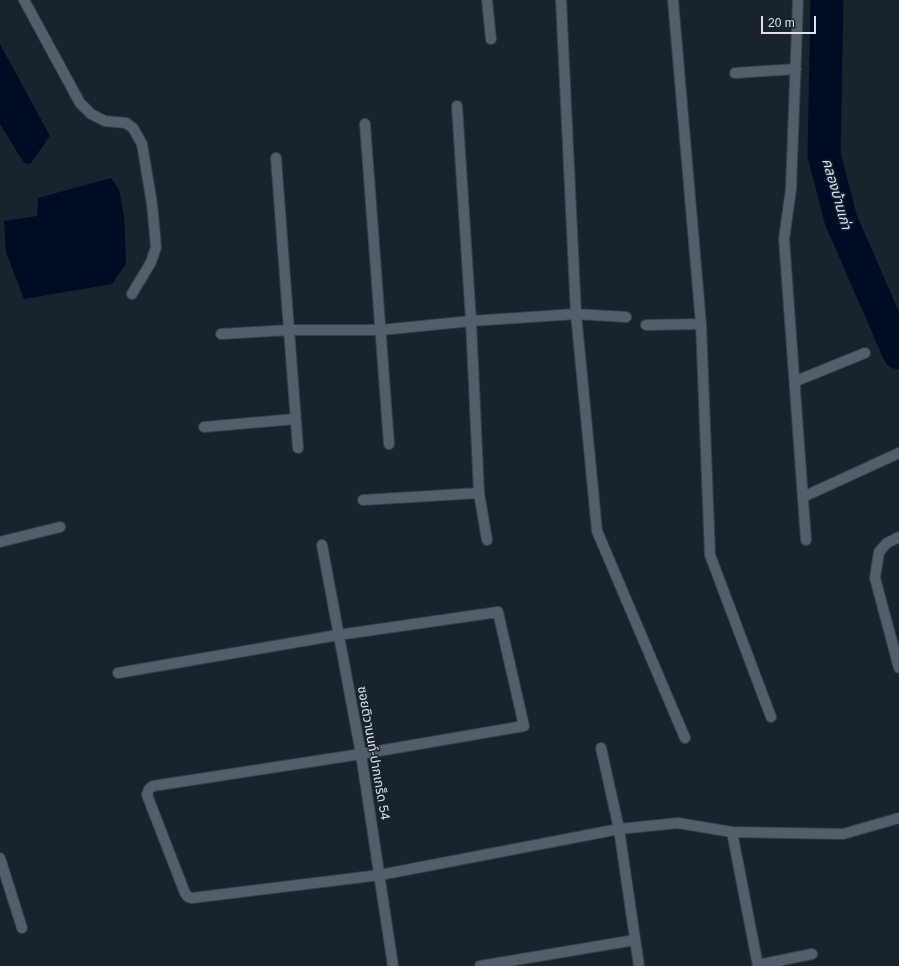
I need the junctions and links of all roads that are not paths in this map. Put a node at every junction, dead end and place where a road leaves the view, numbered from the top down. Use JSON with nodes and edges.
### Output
{"nodes":[{"id":1,"x":24,"y":0,"type":"edge"},
{"id":2,"x":487,"y":0,"type":"edge"},
{"id":3,"x":561,"y":0,"type":"edge"},
{"id":4,"x":673,"y":0,"type":"edge"},
{"id":5,"x":798,"y":0,"type":"edge"},
{"id":6,"x":491,"y":39,"type":"dead end"},
{"id":7,"x":796,"y":69,"type":"junction"},
{"id":8,"x":735,"y":73,"type":"dead end"},
{"id":9,"x":457,"y":106,"type":"dead end"},
{"id":10,"x":365,"y":124,"type":"dead end"},
{"id":11,"x":276,"y":158,"type":"dead end"},
{"id":12,"x":132,"y":294,"type":"dead end"},
{"id":13,"x":576,"y":314,"type":"junction"},
{"id":14,"x":626,"y":316,"type":"dead end"},
{"id":15,"x":471,"y":321,"type":"junction"},
{"id":16,"x":701,"y":324,"type":"junction"},
{"id":17,"x":646,"y":325,"type":"dead end"},
{"id":18,"x":289,"y":330,"type":"junction"},
{"id":19,"x":381,"y":330,"type":"junction"},
{"id":20,"x":221,"y":334,"type":"dead end"},
{"id":21,"x":866,"y":353,"type":"dead end"},
{"id":22,"x":796,"y":381,"type":"junction"},
{"id":23,"x":295,"y":419,"type":"junction"},
{"id":24,"x":204,"y":427,"type":"dead end"},
{"id":25,"x":389,"y":444,"type":"dead end"},
{"id":26,"x":298,"y":448,"type":"dead end"},
{"id":27,"x":899,"y":453,"type":"edge"},
{"id":28,"x":479,"y":493,"type":"junction"},
{"id":29,"x":803,"y":497,"type":"junction"},
{"id":30,"x":363,"y":500,"type":"dead end"},
{"id":31,"x":60,"y":527,"type":"dead end"},
{"id":32,"x":899,"y":537,"type":"edge"},
{"id":33,"x":487,"y":540,"type":"dead end"},
{"id":34,"x":806,"y":540,"type":"dead end"},
{"id":35,"x":0,"y":542,"type":"edge"},
{"id":36,"x":322,"y":545,"type":"dead end"},
{"id":37,"x":338,"y":635,"type":"junction"},
{"id":38,"x":899,"y":668,"type":"edge"},
{"id":39,"x":118,"y":673,"type":"dead end"},
{"id":40,"x":771,"y":717,"type":"dead end"},
{"id":41,"x":685,"y":738,"type":"dead end"},
{"id":42,"x":601,"y":748,"type":"dead end"},
{"id":43,"x":361,"y":754,"type":"junction"},
{"id":44,"x":899,"y":818,"type":"edge"},
{"id":45,"x":619,"y":829,"type":"junction"},
{"id":46,"x":732,"y":832,"type":"junction"},
{"id":47,"x":0,"y":858,"type":"edge"},
{"id":48,"x":380,"y":875,"type":"junction"},
{"id":49,"x":22,"y":928,"type":"dead end"},
{"id":50,"x":635,"y":940,"type":"junction"},
{"id":51,"x":812,"y":954,"type":"dead end"},
{"id":52,"x":758,"y":965,"type":"edge"},
{"id":53,"x":393,"y":966,"type":"edge"},
{"id":54,"x":480,"y":966,"type":"edge"},
{"id":55,"x":640,"y":966,"type":"edge"}],
"edges":[{"from":1,"to":12,"type":"street"},
{"from":2,"to":6,"type":"street"},
{"from":3,"to":13,"type":"street"},
{"from":4,"to":16,"type":"street"},
{"from":5,"to":7,"type":"street"},
{"from":7,"to":8,"type":"street"},
{"from":7,"to":22,"type":"street"},
{"from":9,"to":15,"type":"street"},
{"from":10,"to":19,"type":"street"},
{"from":11,"to":18,"type":"street"},
{"from":13,"to":14,"type":"street"},
{"from":13,"to":15,"type":"street"},
{"from":13,"to":41,"type":"street"},
{"from":15,"to":19,"type":"street"},
{"from":15,"to":28,"type":"street"},
{"from":16,"to":17,"type":"street"},
{"from":16,"to":40,"type":"street"},
{"from":18,"to":19,"type":"street"},
{"from":18,"to":20,"type":"street"},
{"from":18,"to":23,"type":"street"},
{"from":19,"to":25,"type":"street"},
{"from":21,"to":22,"type":"street"},
{"from":22,"to":29,"type":"street"},
{"from":23,"to":24,"type":"street"},
{"from":23,"to":26,"type":"street"},
{"from":27,"to":29,"type":"street"},
{"from":28,"to":30,"type":"street"},
{"from":28,"to":33,"type":"street"},
{"from":29,"to":34,"type":"street"},
{"from":31,"to":35,"type":"street"},
{"from":32,"to":38,"type":"street"},
{"from":36,"to":37,"type":"street","name":"ซอยติวานนท์-ปากเกร็ด 54"},
{"from":37,"to":39,"type":"street"},
{"from":37,"to":43,"type":"street","name":"ซอยติวานนท์-ปากเกร็ด 54"},
{"from":37,"to":43,"type":"street"},
{"from":42,"to":45,"type":"street"},
{"from":43,"to":48,"type":"street","name":"ซอยติวานนท์-ปากเกร็ด 54"},
{"from":43,"to":48,"type":"street"},
{"from":44,"to":46,"type":"street"},
{"from":45,"to":46,"type":"street"},
{"from":45,"to":48,"type":"street"},
{"from":45,"to":50,"type":"street"},
{"from":46,"to":52,"type":"street"},
{"from":47,"to":49,"type":"street"},
{"from":48,"to":53,"type":"street","name":"ซอยติวานนท์-ปากเกร็ด 54"},
{"from":50,"to":54,"type":"street"},
{"from":50,"to":55,"type":"street"},
{"from":51,"to":52,"type":"street"}]}
